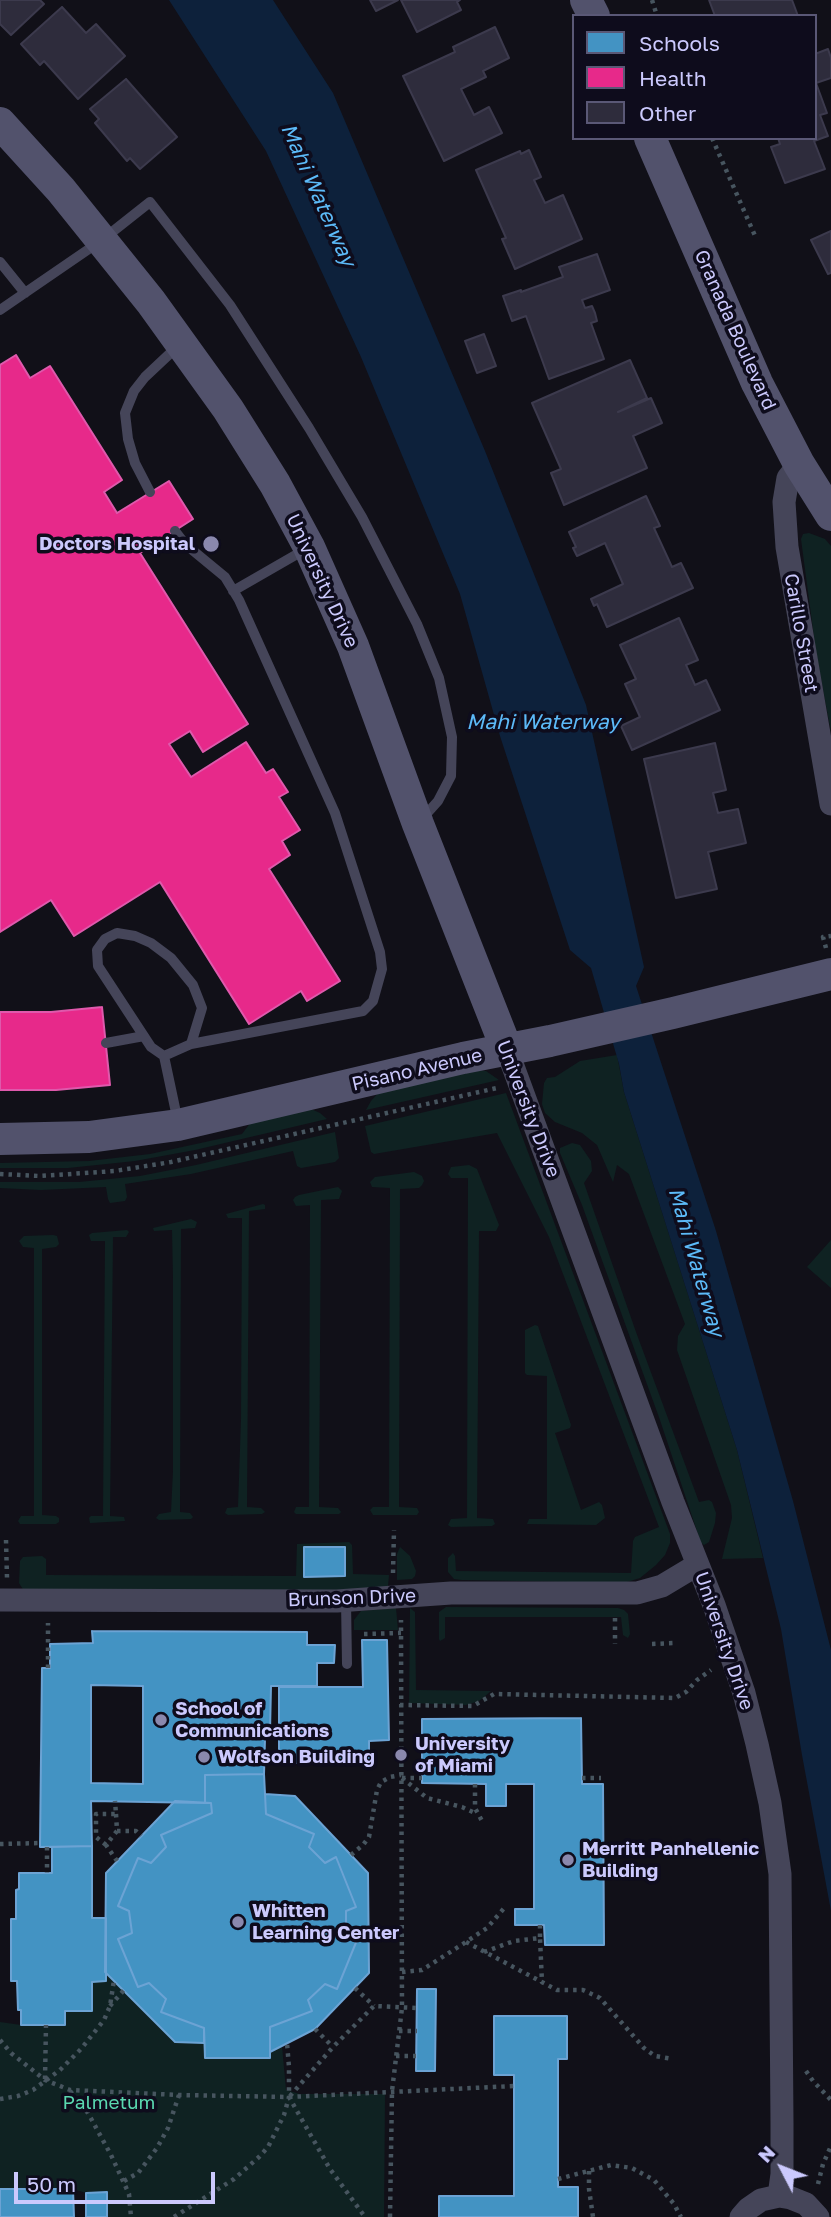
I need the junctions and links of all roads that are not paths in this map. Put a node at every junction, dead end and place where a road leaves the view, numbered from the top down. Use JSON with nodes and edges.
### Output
{"nodes":[{"id":1,"x":0,"y":123,"type":"edge"},
{"id":2,"x":651,"y":140,"type":"edge"},
{"id":3,"x":102,"y":240,"type":"junction"},
{"id":4,"x":0,"y":262,"type":"edge"},
{"id":5,"x":25,"y":293,"type":"junction"},
{"id":6,"x":0,"y":310,"type":"edge"},
{"id":7,"x":181,"y":343,"type":"junction"},
{"id":8,"x":799,"y":464,"type":"junction"},
{"id":9,"x":150,"y":492,"type":"dead end"},
{"id":10,"x":831,"y":515,"type":"edge"},
{"id":11,"x":175,"y":531,"type":"dead end"},
{"id":12,"x":309,"y":547,"type":"junction"},
{"id":13,"x":233,"y":591,"type":"junction"},
{"id":14,"x":831,"y":804,"type":"edge"},
{"id":15,"x":418,"y":824,"type":"junction"},
{"id":16,"x":829,"y":962,"type":"edge"},
{"id":17,"x":144,"y":1036,"type":"junction"},
{"id":18,"x":106,"y":1043,"type":"dead end"},
{"id":19,"x":191,"y":1044,"type":"junction"},
{"id":20,"x":507,"y":1050,"type":"junction"},
{"id":21,"x":164,"y":1056,"type":"junction"},
{"id":22,"x":178,"y":1125,"type":"junction"},
{"id":23,"x":0,"y":1139,"type":"edge"},
{"id":24,"x":697,"y":1565,"type":"junction"},
{"id":25,"x":0,"y":1600,"type":"edge"},
{"id":26,"x":346,"y":1601,"type":"junction"},
{"id":27,"x":347,"y":1664,"type":"dead end"},
{"id":28,"x":779,"y":2196,"type":"junction"},
{"id":29,"x":741,"y":2217,"type":"edge"},
{"id":30,"x":818,"y":2217,"type":"edge"}],
"edges":[{"from":1,"to":3,"type":"street","name":"University Drive"},
{"from":2,"to":8,"type":"street","name":"Granada Boulevard"},
{"from":3,"to":5,"type":"lane"},
{"from":3,"to":7,"type":"street","name":"University Drive"},
{"from":3,"to":15,"type":"lane"},
{"from":4,"to":5,"type":"lane"},
{"from":5,"to":6,"type":"lane"},
{"from":7,"to":9,"type":"lane"},
{"from":7,"to":12,"type":"street","name":"University Drive"},
{"from":8,"to":10,"type":"street","name":"Granada Boulevard"},
{"from":8,"to":14,"type":"street","name":"Carillo Street"},
{"from":11,"to":13,"type":"lane"},
{"from":12,"to":13,"type":"lane"},
{"from":12,"to":15,"type":"street","name":"University Drive"},
{"from":13,"to":19,"type":"lane"},
{"from":15,"to":20,"type":"street","name":"University Drive"},
{"from":16,"to":20,"type":"street","name":"Pisano Avenue"},
{"from":17,"to":18,"type":"lane"},
{"from":17,"to":19,"type":"lane"},
{"from":17,"to":21,"type":"lane"},
{"from":19,"to":21,"type":"lane"},
{"from":20,"to":22,"type":"street","name":"Pisano Avenue"},
{"from":20,"to":24,"type":"street","name":"University Drive"},
{"from":21,"to":22,"type":"lane"},
{"from":22,"to":23,"type":"street","name":"Pisano Avenue"},
{"from":24,"to":26,"type":"street","name":"Brunson Drive"},
{"from":24,"to":28,"type":"street","name":"University Drive"},
{"from":25,"to":26,"type":"street","name":"Brunson Drive"},
{"from":26,"to":27,"type":"lane"},
{"from":28,"to":29,"type":"street"},
{"from":28,"to":30,"type":"street"}]}
